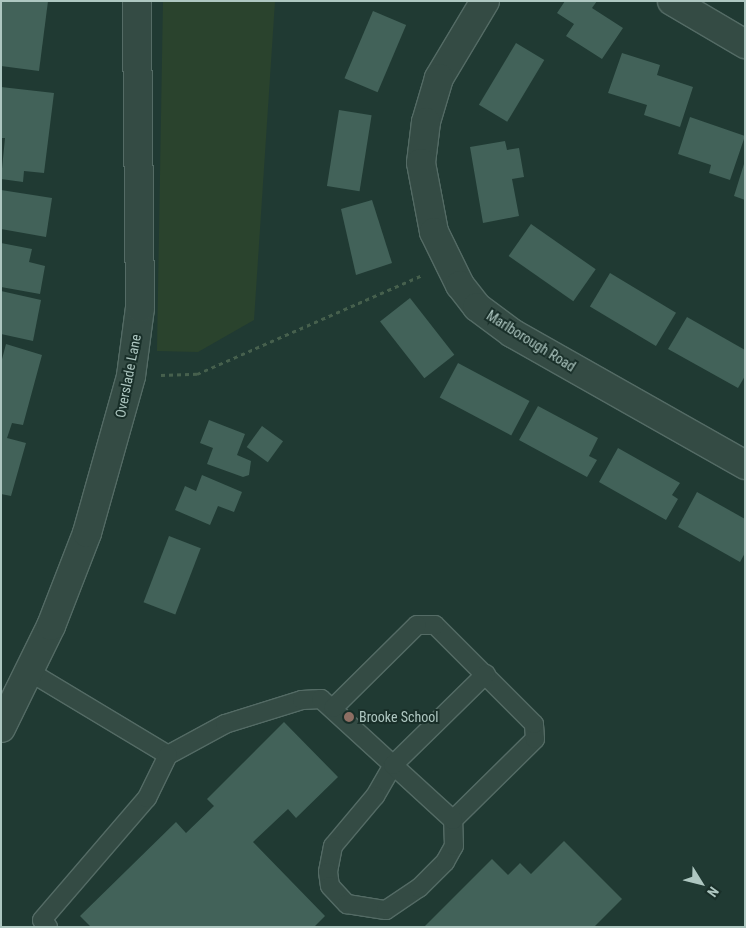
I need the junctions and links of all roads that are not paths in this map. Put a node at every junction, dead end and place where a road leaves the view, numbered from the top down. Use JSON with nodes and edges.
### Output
{"nodes":[{"id":1,"x":137,"y":1,"type":"edge"},
{"id":2,"x":486,"y":1,"type":"edge"},
{"id":3,"x":672,"y":1,"type":"edge"},
{"id":4,"x":745,"y":44,"type":"edge"},
{"id":5,"x":745,"y":465,"type":"edge"},
{"id":6,"x":30,"y":672,"type":"junction"},
{"id":7,"x":486,"y":674,"type":"junction"},
{"id":8,"x":333,"y":708,"type":"junction"},
{"id":9,"x":1,"y":728,"type":"edge"},
{"id":10,"x":168,"y":755,"type":"junction"},
{"id":11,"x":393,"y":765,"type":"junction"},
{"id":12,"x":453,"y":820,"type":"junction"},
{"id":13,"x":48,"y":927,"type":"edge"}],
"edges":[{"from":1,"to":6,"type":"street","name":"Overslade Lane"},
{"from":2,"to":5,"type":"street","name":"Marlborough Road"},
{"from":3,"to":4,"type":"street"},
{"from":6,"to":9,"type":"street","name":"Overslade Lane"},
{"from":6,"to":10,"type":"lane"},
{"from":7,"to":8,"type":"lane"},
{"from":7,"to":11,"type":"lane"},
{"from":7,"to":12,"type":"lane"},
{"from":8,"to":10,"type":"lane"},
{"from":8,"to":11,"type":"lane"},
{"from":10,"to":13,"type":"lane"},
{"from":11,"to":12,"type":"lane"},
{"from":11,"to":12,"type":"lane"}]}
